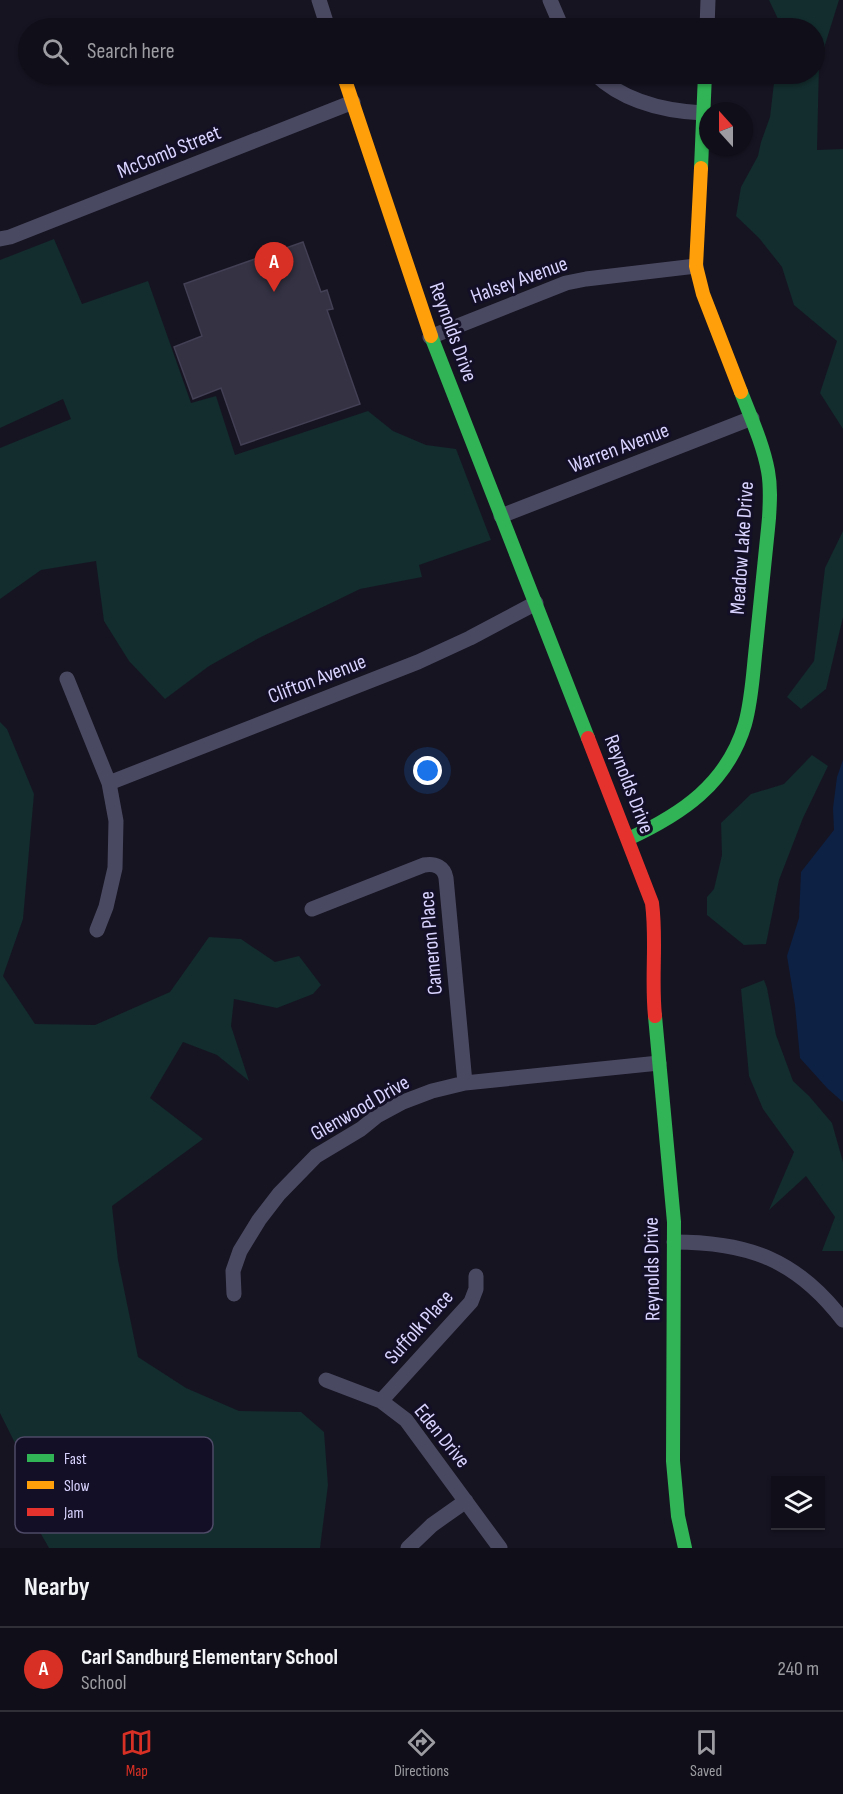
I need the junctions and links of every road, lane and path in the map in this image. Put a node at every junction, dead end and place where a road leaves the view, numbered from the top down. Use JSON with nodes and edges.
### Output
{"nodes":[{"id":1,"x":319,"y":0,"type":"edge"},
{"id":2,"x":550,"y":0,"type":"edge"},
{"id":3,"x":708,"y":0,"type":"edge"},
{"id":4,"x":325,"y":18,"type":"edge"},
{"id":5,"x":558,"y":18,"type":"edge"},
{"id":6,"x":707,"y":18,"type":"edge"},
{"id":7,"x":347,"y":84,"type":"edge"},
{"id":8,"x":609,"y":84,"type":"edge"},
{"id":9,"x":704,"y":84,"type":"edge"},
{"id":10,"x":353,"y":102,"type":"junction"},
{"id":11,"x":704,"y":102,"type":"edge"},
{"id":12,"x":699,"y":113,"type":"edge"},
{"id":13,"x":701,"y":156,"type":"edge"},
{"id":14,"x":0,"y":239,"type":"edge"},
{"id":15,"x":696,"y":266,"type":"junction"},
{"id":16,"x":430,"y":337,"type":"junction"},
{"id":17,"x":752,"y":418,"type":"junction"},
{"id":18,"x":501,"y":516,"type":"junction"},
{"id":19,"x":536,"y":603,"type":"junction"},
{"id":20,"x":68,"y":679,"type":"dead end"},
{"id":21,"x":108,"y":783,"type":"junction"},
{"id":22,"x":628,"y":839,"type":"junction"},
{"id":23,"x":312,"y":909,"type":"dead end"},
{"id":24,"x":97,"y":930,"type":"dead end"},
{"id":25,"x":659,"y":1063,"type":"junction"},
{"id":26,"x":465,"y":1083,"type":"junction"},
{"id":27,"x":674,"y":1242,"type":"junction"},
{"id":28,"x":476,"y":1276,"type":"dead end"},
{"id":29,"x":234,"y":1294,"type":"dead end"},
{"id":30,"x":843,"y":1320,"type":"edge"},
{"id":31,"x":326,"y":1380,"type":"dead end"},
{"id":32,"x":381,"y":1401,"type":"junction"},
{"id":33,"x":466,"y":1501,"type":"junction"},
{"id":34,"x":408,"y":1548,"type":"edge"},
{"id":35,"x":500,"y":1548,"type":"edge"},
{"id":36,"x":685,"y":1548,"type":"edge"}],
"edges":[{"from":1,"to":4,"type":"street"},
{"from":2,"to":5,"type":"street"},
{"from":3,"to":6,"type":"street"},
{"from":7,"to":10,"type":"street","name":"Reynolds Drive"},
{"from":8,"to":12,"type":"street"},
{"from":9,"to":11,"type":"street","name":"Meadow Lake Drive"},
{"from":10,"to":14,"type":"street","name":"McComb Street"},
{"from":10,"to":16,"type":"street","name":"Reynolds Drive"},
{"from":13,"to":15,"type":"street","name":"Meadow Lake Drive"},
{"from":15,"to":16,"type":"street","name":"Halsey Avenue"},
{"from":15,"to":17,"type":"street","name":"Meadow Lake Drive"},
{"from":16,"to":18,"type":"street","name":"Reynolds Drive"},
{"from":17,"to":18,"type":"street","name":"Warren Avenue"},
{"from":17,"to":22,"type":"street","name":"Meadow Lake Drive"},
{"from":18,"to":19,"type":"street","name":"Reynolds Drive"},
{"from":19,"to":21,"type":"street","name":"Clifton Avenue"},
{"from":19,"to":22,"type":"street","name":"Reynolds Drive"},
{"from":20,"to":21,"type":"street"},
{"from":21,"to":24,"type":"street"},
{"from":22,"to":25,"type":"street","name":"Reynolds Drive"},
{"from":23,"to":26,"type":"street","name":"Cameron Place"},
{"from":25,"to":26,"type":"street","name":"Glenwood Drive"},
{"from":25,"to":27,"type":"street","name":"Reynolds Drive"},
{"from":26,"to":29,"type":"street","name":"Glenwood Drive"},
{"from":27,"to":30,"type":"street"},
{"from":27,"to":36,"type":"street","name":"Reynolds Drive"},
{"from":28,"to":32,"type":"street","name":"Suffolk Place"},
{"from":31,"to":32,"type":"street","name":"Eden Drive"},
{"from":32,"to":33,"type":"street","name":"Eden Drive"},
{"from":33,"to":34,"type":"street"},
{"from":33,"to":35,"type":"street","name":"Eden Drive"}]}
